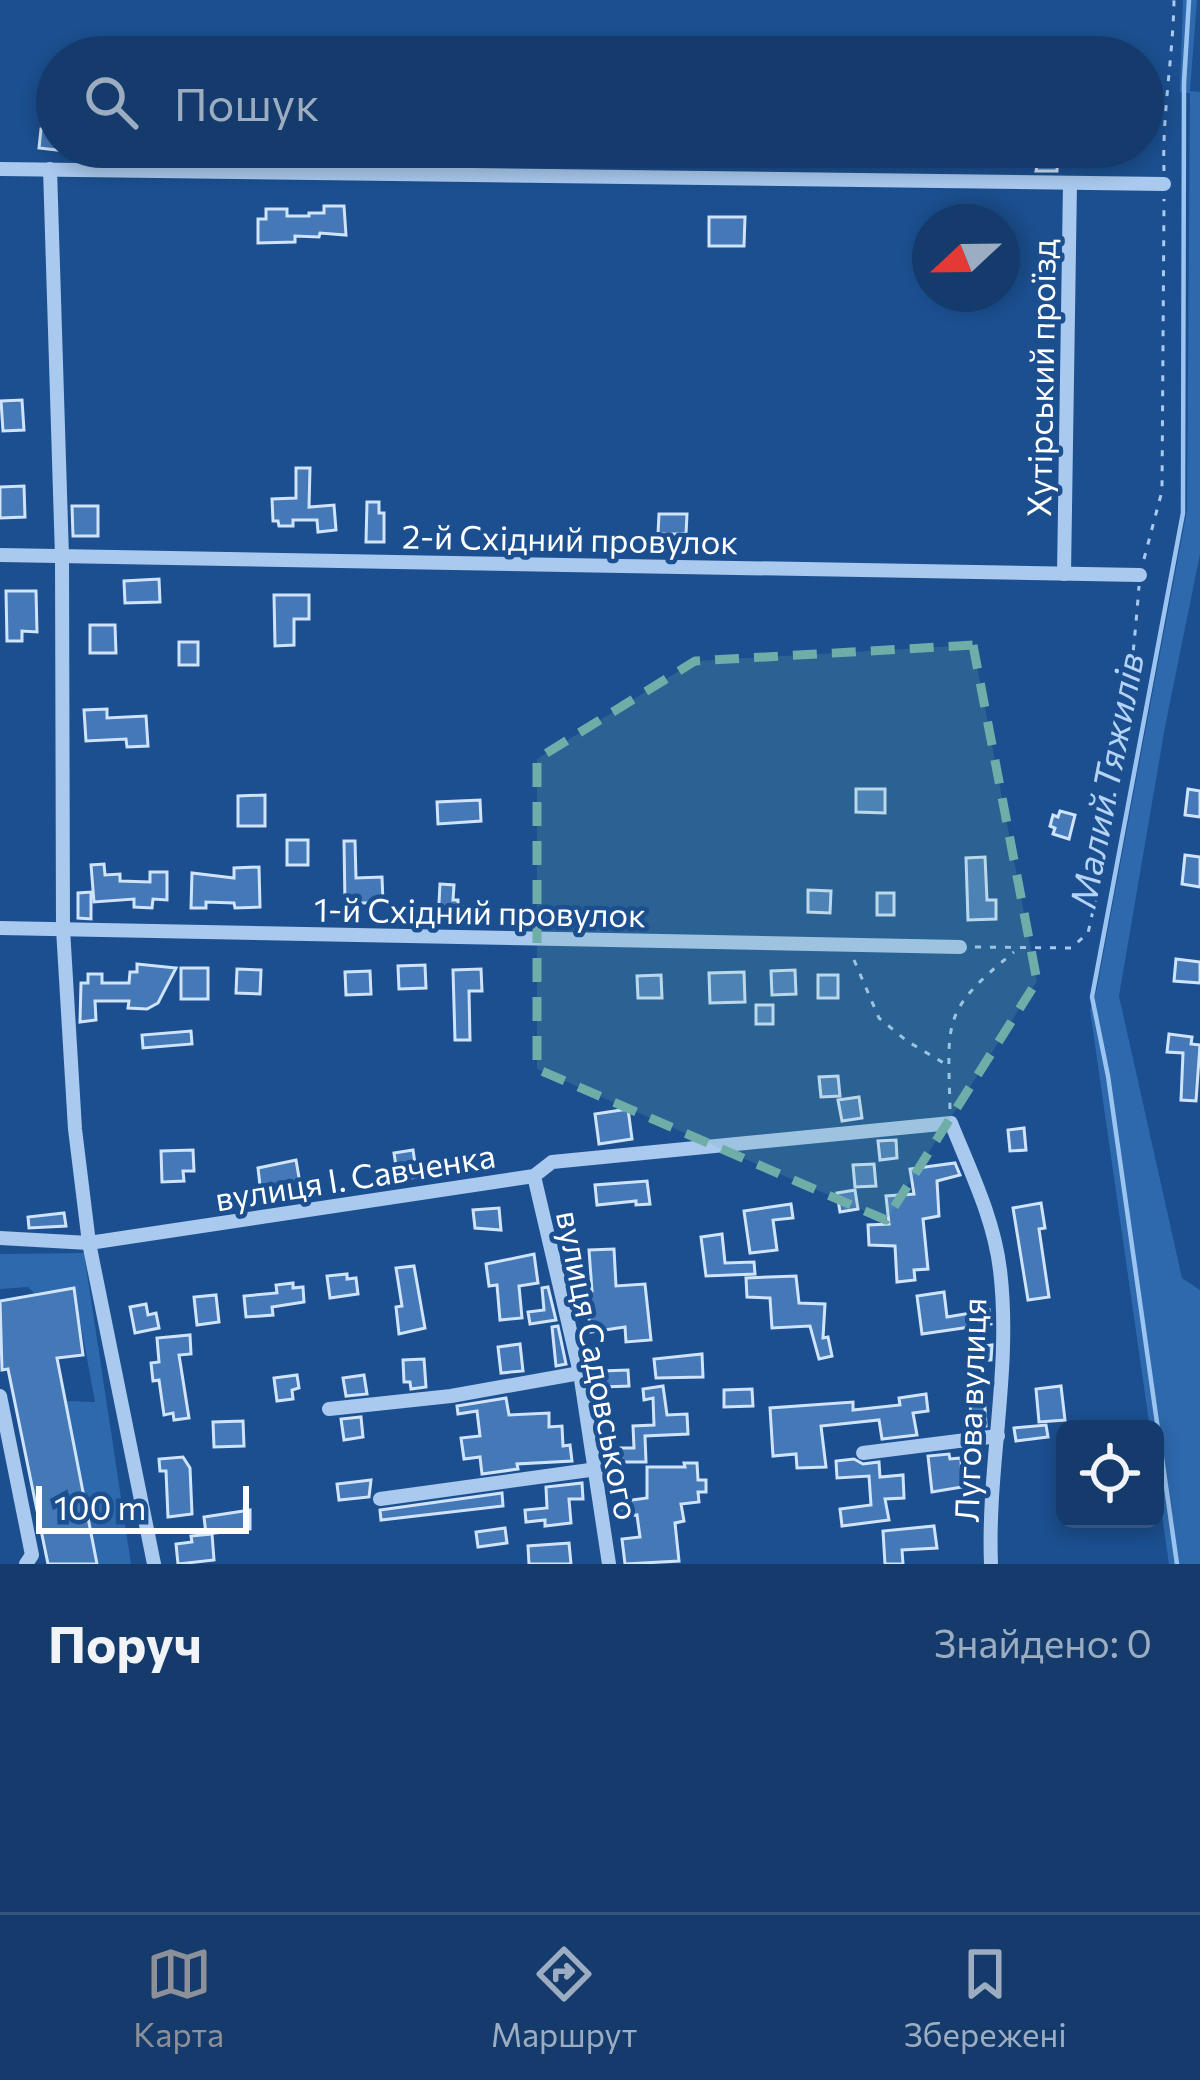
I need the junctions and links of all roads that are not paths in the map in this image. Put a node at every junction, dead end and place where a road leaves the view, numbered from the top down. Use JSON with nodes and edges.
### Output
{"nodes":[{"id":1,"x":0,"y":169,"type":"edge"},
{"id":2,"x":50,"y":170,"type":"junction"},
{"id":3,"x":1070,"y":183,"type":"junction"},
{"id":4,"x":1164,"y":184,"type":"road end"},
{"id":5,"x":0,"y":555,"type":"edge"},
{"id":6,"x":62,"y":556,"type":"junction"},
{"id":7,"x":1064,"y":574,"type":"junction"},
{"id":8,"x":1139,"y":575,"type":"road end"},
{"id":9,"x":0,"y":928,"type":"edge"},
{"id":10,"x":63,"y":929,"type":"junction"},
{"id":11,"x":960,"y":946,"type":"road end"},
{"id":12,"x":951,"y":1123,"type":"joint"},
{"id":13,"x":534,"y":1176,"type":"junction"},
{"id":14,"x":0,"y":1238,"type":"edge"},
{"id":15,"x":89,"y":1243,"type":"junction"},
{"id":16,"x":580,"y":1373,"type":"junction"},
{"id":17,"x":0,"y":1396,"type":"edge"},
{"id":18,"x":329,"y":1409,"type":"dead end"},
{"id":19,"x":3,"y":1425,"type":"edge"},
{"id":20,"x":998,"y":1436,"type":"junction"},
{"id":21,"x":863,"y":1453,"type":"dead end"},
{"id":22,"x":597,"y":1469,"type":"junction"},
{"id":23,"x":380,"y":1499,"type":"dead end"},
{"id":24,"x":26,"y":1564,"type":"edge"},
{"id":25,"x":154,"y":1564,"type":"edge"},
{"id":26,"x":609,"y":1564,"type":"edge"},
{"id":27,"x":991,"y":1564,"type":"edge"}],
"edges":[{"from":1,"to":2,"type":"street"},
{"from":2,"to":3,"type":"street"},
{"from":2,"to":6,"type":"street"},
{"from":3,"to":4,"type":"street"},
{"from":3,"to":7,"type":"street","name":"Хутірський проїзд"},
{"from":5,"to":6,"type":"street","name":"2-й Східний провулок"},
{"from":6,"to":7,"type":"street","name":"2-й Східний провулок"},
{"from":6,"to":10,"type":"street"},
{"from":7,"to":8,"type":"street","name":"2-й Східний провулок"},
{"from":9,"to":10,"type":"street","name":"1-й Східний провулок"},
{"from":10,"to":11,"type":"street","name":"1-й Східний провулок"},
{"from":10,"to":15,"type":"street"},
{"from":12,"to":13,"type":"street","name":"вулиця І. Савченка"},
{"from":12,"to":20,"type":"street","name":"Лугова вулиця"},
{"from":13,"to":15,"type":"street","name":"вулиця І. Савченка"},
{"from":13,"to":16,"type":"street","name":"вулиця Садовського"},
{"from":14,"to":15,"type":"street","name":"вулиця І. Савченка"},
{"from":15,"to":25,"type":"street"},
{"from":16,"to":18,"type":"street"},
{"from":16,"to":22,"type":"street","name":"вулиця Садовського"},
{"from":17,"to":19,"type":"street"},
{"from":19,"to":24,"type":"street"},
{"from":20,"to":21,"type":"street"},
{"from":20,"to":27,"type":"street","name":"Лугова вулиця"},
{"from":22,"to":23,"type":"street"},
{"from":22,"to":26,"type":"street","name":"вулиця Садовського"}]}
